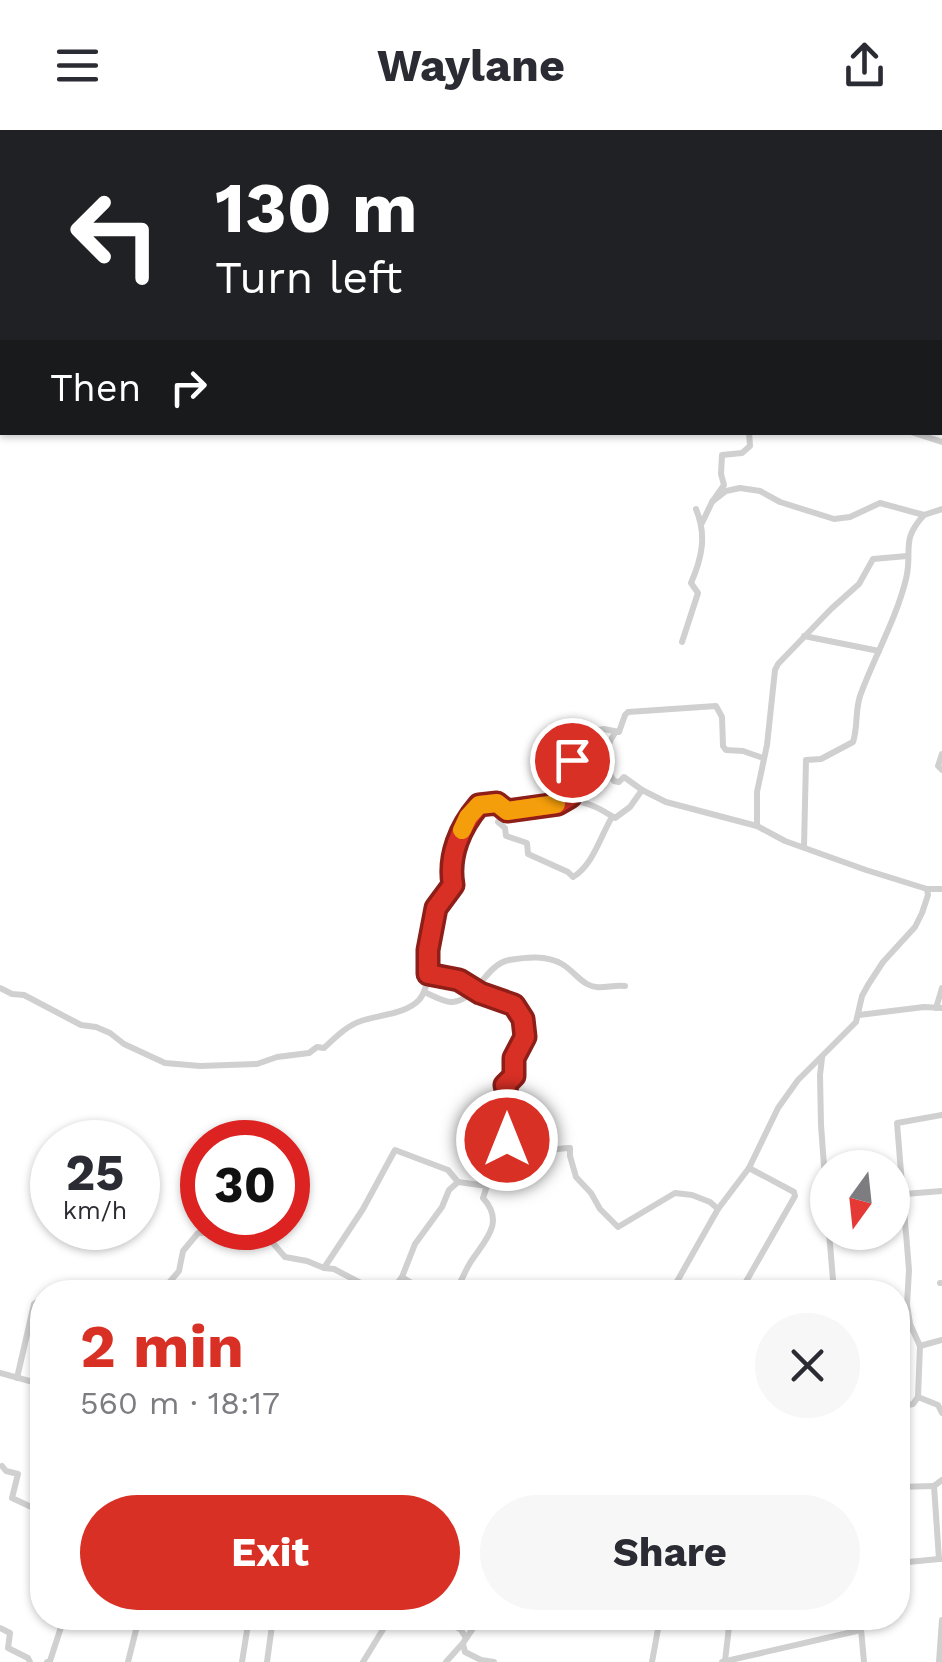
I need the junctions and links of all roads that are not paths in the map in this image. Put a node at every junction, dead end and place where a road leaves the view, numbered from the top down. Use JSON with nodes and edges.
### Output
{"nodes":[{"id":1,"x":749,"y":435,"type":"edge"},
{"id":2,"x":712,"y":502,"type":"junction"},
{"id":3,"x":696,"y":509,"type":"dead end"},
{"id":4,"x":942,"y":509,"type":"edge"},
{"id":5,"x":924,"y":515,"type":"junction"},
{"id":6,"x":702,"y":524,"type":"junction"},
{"id":7,"x":907,"y":556,"type":"junction"},
{"id":8,"x":804,"y":636,"type":"junction"},
{"id":9,"x":682,"y":642,"type":"dead end"},
{"id":10,"x":879,"y":650,"type":"junction"},
{"id":11,"x":615,"y":733,"type":"junction"},
{"id":12,"x":942,"y":754,"type":"edge"},
{"id":13,"x":763,"y":758,"type":"junction"},
{"id":14,"x":942,"y":770,"type":"edge"},
{"id":15,"x":642,"y":790,"type":"junction"},
{"id":16,"x":570,"y":797,"type":"junction"},
{"id":17,"x":507,"y":811,"type":"junction"},
{"id":18,"x":612,"y":816,"type":"junction"},
{"id":19,"x":758,"y":826,"type":"junction"},
{"id":20,"x":804,"y":847,"type":"junction"},
{"id":21,"x":942,"y":880,"type":"edge"},
{"id":22,"x":935,"y":889,"type":"edge"},
{"id":23,"x":428,"y":974,"type":"junction"},
{"id":24,"x":625,"y":986,"type":"dead end"},
{"id":25,"x":0,"y":988,"type":"edge"},
{"id":26,"x":942,"y":988,"type":"edge"},
{"id":27,"x":473,"y":989,"type":"junction"},
{"id":28,"x":424,"y":992,"type":"junction"},
{"id":29,"x":939,"y":1008,"type":"edge"},
{"id":30,"x":859,"y":1015,"type":"junction"},
{"id":31,"x":822,"y":1057,"type":"junction"},
{"id":32,"x":942,"y":1116,"type":"edge"},
{"id":33,"x":824,"y":1150,"type":"edge"},
{"id":34,"x":897,"y":1150,"type":"edge"},
{"id":35,"x":509,"y":1154,"type":"junction"},
{"id":36,"x":749,"y":1168,"type":"junction"},
{"id":37,"x":458,"y":1182,"type":"junction"},
{"id":38,"x":486,"y":1186,"type":"junction"},
{"id":39,"x":942,"y":1191,"type":"edge"},
{"id":40,"x":910,"y":1194,"type":"edge"},
{"id":41,"x":718,"y":1209,"type":"junction"},
{"id":42,"x":830,"y":1250,"type":"edge"},
{"id":43,"x":906,"y":1250,"type":"edge"},
{"id":44,"x":324,"y":1268,"type":"junction"},
{"id":45,"x":402,"y":1277,"type":"junction"},
{"id":46,"x":171,"y":1280,"type":"edge"},
{"id":47,"x":355,"y":1280,"type":"edge"},
{"id":48,"x":400,"y":1280,"type":"edge"},
{"id":49,"x":407,"y":1280,"type":"edge"},
{"id":50,"x":461,"y":1280,"type":"edge"},
{"id":51,"x":680,"y":1280,"type":"edge"},
{"id":52,"x":747,"y":1280,"type":"edge"},
{"id":53,"x":833,"y":1280,"type":"edge"},
{"id":54,"x":908,"y":1280,"type":"edge"},
{"id":55,"x":30,"y":1322,"type":"edge"},
{"id":56,"x":910,"y":1324,"type":"edge"},
{"id":57,"x":942,"y":1340,"type":"edge"},
{"id":58,"x":920,"y":1346,"type":"junction"},
{"id":59,"x":0,"y":1373,"type":"edge"},
{"id":60,"x":18,"y":1378,"type":"junction"},
{"id":61,"x":30,"y":1381,"type":"edge"},
{"id":62,"x":918,"y":1397,"type":"junction"},
{"id":63,"x":910,"y":1404,"type":"edge"},
{"id":64,"x":942,"y":1413,"type":"edge"},
{"id":65,"x":2,"y":1466,"type":"edge"},
{"id":66,"x":942,"y":1480,"type":"edge"},
{"id":67,"x":934,"y":1486,"type":"junction"},
{"id":68,"x":910,"y":1487,"type":"edge"},
{"id":69,"x":30,"y":1506,"type":"edge"},
{"id":70,"x":941,"y":1559,"type":"edge"},
{"id":71,"x":910,"y":1562,"type":"edge"},
{"id":72,"x":942,"y":1620,"type":"edge"},
{"id":73,"x":0,"y":1628,"type":"edge"},
{"id":74,"x":60,"y":1630,"type":"edge"},
{"id":75,"x":137,"y":1630,"type":"edge"},
{"id":76,"x":247,"y":1630,"type":"edge"},
{"id":77,"x":271,"y":1630,"type":"edge"},
{"id":78,"x":383,"y":1630,"type":"edge"},
{"id":79,"x":461,"y":1630,"type":"edge"},
{"id":80,"x":472,"y":1630,"type":"edge"},
{"id":81,"x":658,"y":1630,"type":"edge"},
{"id":82,"x":728,"y":1630,"type":"edge"},
{"id":83,"x":861,"y":1630,"type":"joint"},
{"id":84,"x":465,"y":1640,"type":"junction"},
{"id":85,"x":30,"y":1662,"type":"edge"},
{"id":86,"x":50,"y":1662,"type":"edge"},
{"id":87,"x":128,"y":1662,"type":"edge"},
{"id":88,"x":242,"y":1662,"type":"edge"},
{"id":89,"x":267,"y":1662,"type":"edge"},
{"id":90,"x":363,"y":1662,"type":"edge"},
{"id":91,"x":446,"y":1662,"type":"edge"},
{"id":92,"x":494,"y":1662,"type":"edge"},
{"id":93,"x":652,"y":1662,"type":"edge"},
{"id":94,"x":724,"y":1662,"type":"edge"},
{"id":95,"x":864,"y":1662,"type":"edge"},
{"id":96,"x":940,"y":1662,"type":"edge"}],
"edges":[{"from":1,"to":2,"type":"street"},
{"from":2,"to":5,"type":"street"},
{"from":2,"to":6,"type":"street"},
{"from":3,"to":6,"type":"street"},
{"from":4,"to":5,"type":"street"},
{"from":5,"to":7,"type":"street"},
{"from":6,"to":9,"type":"street"},
{"from":7,"to":8,"type":"street"},
{"from":7,"to":10,"type":"street"},
{"from":8,"to":10,"type":"street"},
{"from":8,"to":13,"type":"street"},
{"from":10,"to":20,"type":"street"},
{"from":11,"to":13,"type":"street"},
{"from":11,"to":15,"type":"street"},
{"from":11,"to":16,"type":"street"},
{"from":12,"to":14,"type":"street"},
{"from":13,"to":19,"type":"street"},
{"from":15,"to":18,"type":"street"},
{"from":15,"to":19,"type":"street"},
{"from":16,"to":17,"type":"street"},
{"from":16,"to":18,"type":"street"},
{"from":17,"to":18,"type":"street"},
{"from":17,"to":23,"type":"street"},
{"from":19,"to":20,"type":"street"},
{"from":20,"to":22,"type":"street"},
{"from":21,"to":22,"type":"street"},
{"from":22,"to":30,"type":"street"},
{"from":23,"to":27,"type":"street"},
{"from":23,"to":28,"type":"street"},
{"from":24,"to":27,"type":"street"},
{"from":25,"to":28,"type":"street"},
{"from":26,"to":29,"type":"street"},
{"from":27,"to":28,"type":"street"},
{"from":27,"to":35,"type":"street"},
{"from":29,"to":30,"type":"street"},
{"from":30,"to":31,"type":"street"},
{"from":31,"to":33,"type":"street"},
{"from":31,"to":36,"type":"street"},
{"from":32,"to":34,"type":"street"},
{"from":35,"to":38,"type":"street"},
{"from":35,"to":41,"type":"street"},
{"from":36,"to":41,"type":"street"},
{"from":36,"to":52,"type":"street"},
{"from":37,"to":38,"type":"street"},
{"from":37,"to":44,"type":"street"},
{"from":37,"to":45,"type":"street"},
{"from":38,"to":50,"type":"street"},
{"from":39,"to":40,"type":"street"},
{"from":41,"to":51,"type":"street"},
{"from":42,"to":53,"type":"street"},
{"from":43,"to":54,"type":"street"},
{"from":44,"to":46,"type":"street"},
{"from":44,"to":47,"type":"street"},
{"from":45,"to":48,"type":"street"},
{"from":45,"to":49,"type":"street"},
{"from":55,"to":60,"type":"street"},
{"from":56,"to":58,"type":"street"},
{"from":57,"to":58,"type":"street"},
{"from":58,"to":62,"type":"street"},
{"from":59,"to":60,"type":"street"},
{"from":60,"to":61,"type":"street"},
{"from":62,"to":63,"type":"street"},
{"from":62,"to":64,"type":"street"},
{"from":65,"to":69,"type":"street"},
{"from":66,"to":67,"type":"street"},
{"from":67,"to":68,"type":"street"},
{"from":67,"to":70,"type":"street"},
{"from":70,"to":71,"type":"street"},
{"from":72,"to":96,"type":"street"},
{"from":73,"to":85,"type":"street"},
{"from":74,"to":86,"type":"street"},
{"from":75,"to":87,"type":"street"},
{"from":76,"to":88,"type":"street"},
{"from":77,"to":89,"type":"street"},
{"from":78,"to":90,"type":"street"},
{"from":79,"to":84,"type":"street"},
{"from":80,"to":84,"type":"street"},
{"from":81,"to":93,"type":"street"},
{"from":82,"to":94,"type":"street"},
{"from":83,"to":94,"type":"street"},
{"from":83,"to":95,"type":"street"},
{"from":84,"to":91,"type":"street"},
{"from":84,"to":92,"type":"street"}]}
